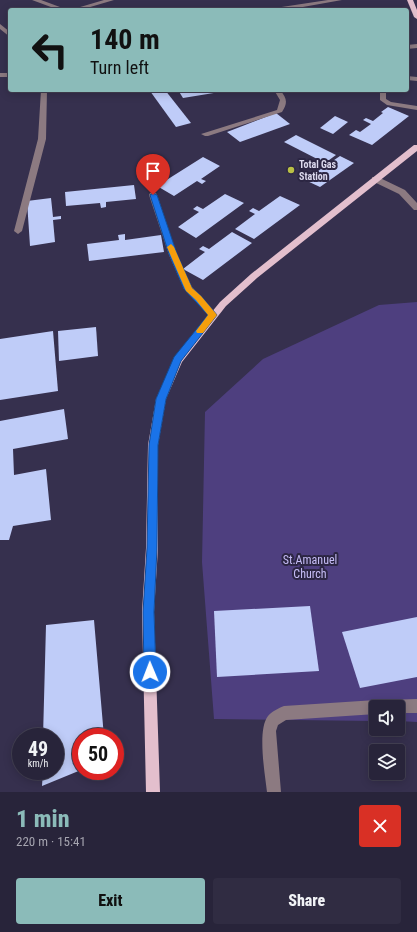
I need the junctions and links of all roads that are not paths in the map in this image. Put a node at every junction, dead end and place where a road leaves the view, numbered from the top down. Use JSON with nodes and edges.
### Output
{"nodes":[{"id":1,"x":35,"y":0,"type":"edge"},
{"id":2,"x":111,"y":0,"type":"edge"},
{"id":3,"x":339,"y":0,"type":"edge"},
{"id":4,"x":410,"y":0,"type":"edge"},
{"id":5,"x":319,"y":1,"type":"edge"},
{"id":6,"x":59,"y":8,"type":"edge"},
{"id":7,"x":81,"y":8,"type":"edge"},
{"id":8,"x":285,"y":8,"type":"edge"},
{"id":9,"x":417,"y":17,"type":"edge"},
{"id":10,"x":0,"y":26,"type":"edge"},
{"id":11,"x":8,"y":33,"type":"edge"},
{"id":12,"x":44,"y":92,"type":"edge"},
{"id":13,"x":278,"y":92,"type":"edge"},
{"id":14,"x":383,"y":92,"type":"edge"},
{"id":15,"x":417,"y":108,"type":"edge"},
{"id":16,"x":205,"y":134,"type":"dead end"},
{"id":17,"x":417,"y":147,"type":"edge"},
{"id":18,"x":375,"y":179,"type":"junction"},
{"id":19,"x":153,"y":195,"type":"dead end"},
{"id":20,"x":417,"y":208,"type":"edge"},
{"id":21,"x":18,"y":231,"type":"dead end"},
{"id":22,"x":213,"y":315,"type":"junction"},
{"id":23,"x":405,"y":706,"type":"edge"},
{"id":24,"x":417,"y":706,"type":"edge"},
{"id":25,"x":369,"y":707,"type":"edge"},
{"id":26,"x":153,"y":792,"type":"edge"},
{"id":27,"x":274,"y":792,"type":"edge"}],
"edges":[{"from":1,"to":6,"type":"street"},
{"from":2,"to":7,"type":"street"},
{"from":3,"to":5,"type":"street"},
{"from":4,"to":9,"type":"main road"},
{"from":5,"to":8,"type":"street"},
{"from":10,"to":11,"type":"street"},
{"from":12,"to":21,"type":"street"},
{"from":13,"to":16,"type":"street"},
{"from":14,"to":15,"type":"street"},
{"from":17,"to":18,"type":"main road"},
{"from":18,"to":20,"type":"street"},
{"from":18,"to":22,"type":"main road"},
{"from":19,"to":22,"type":"street"},
{"from":22,"to":26,"type":"main road"},
{"from":23,"to":24,"type":"street"},
{"from":25,"to":27,"type":"street"}]}
